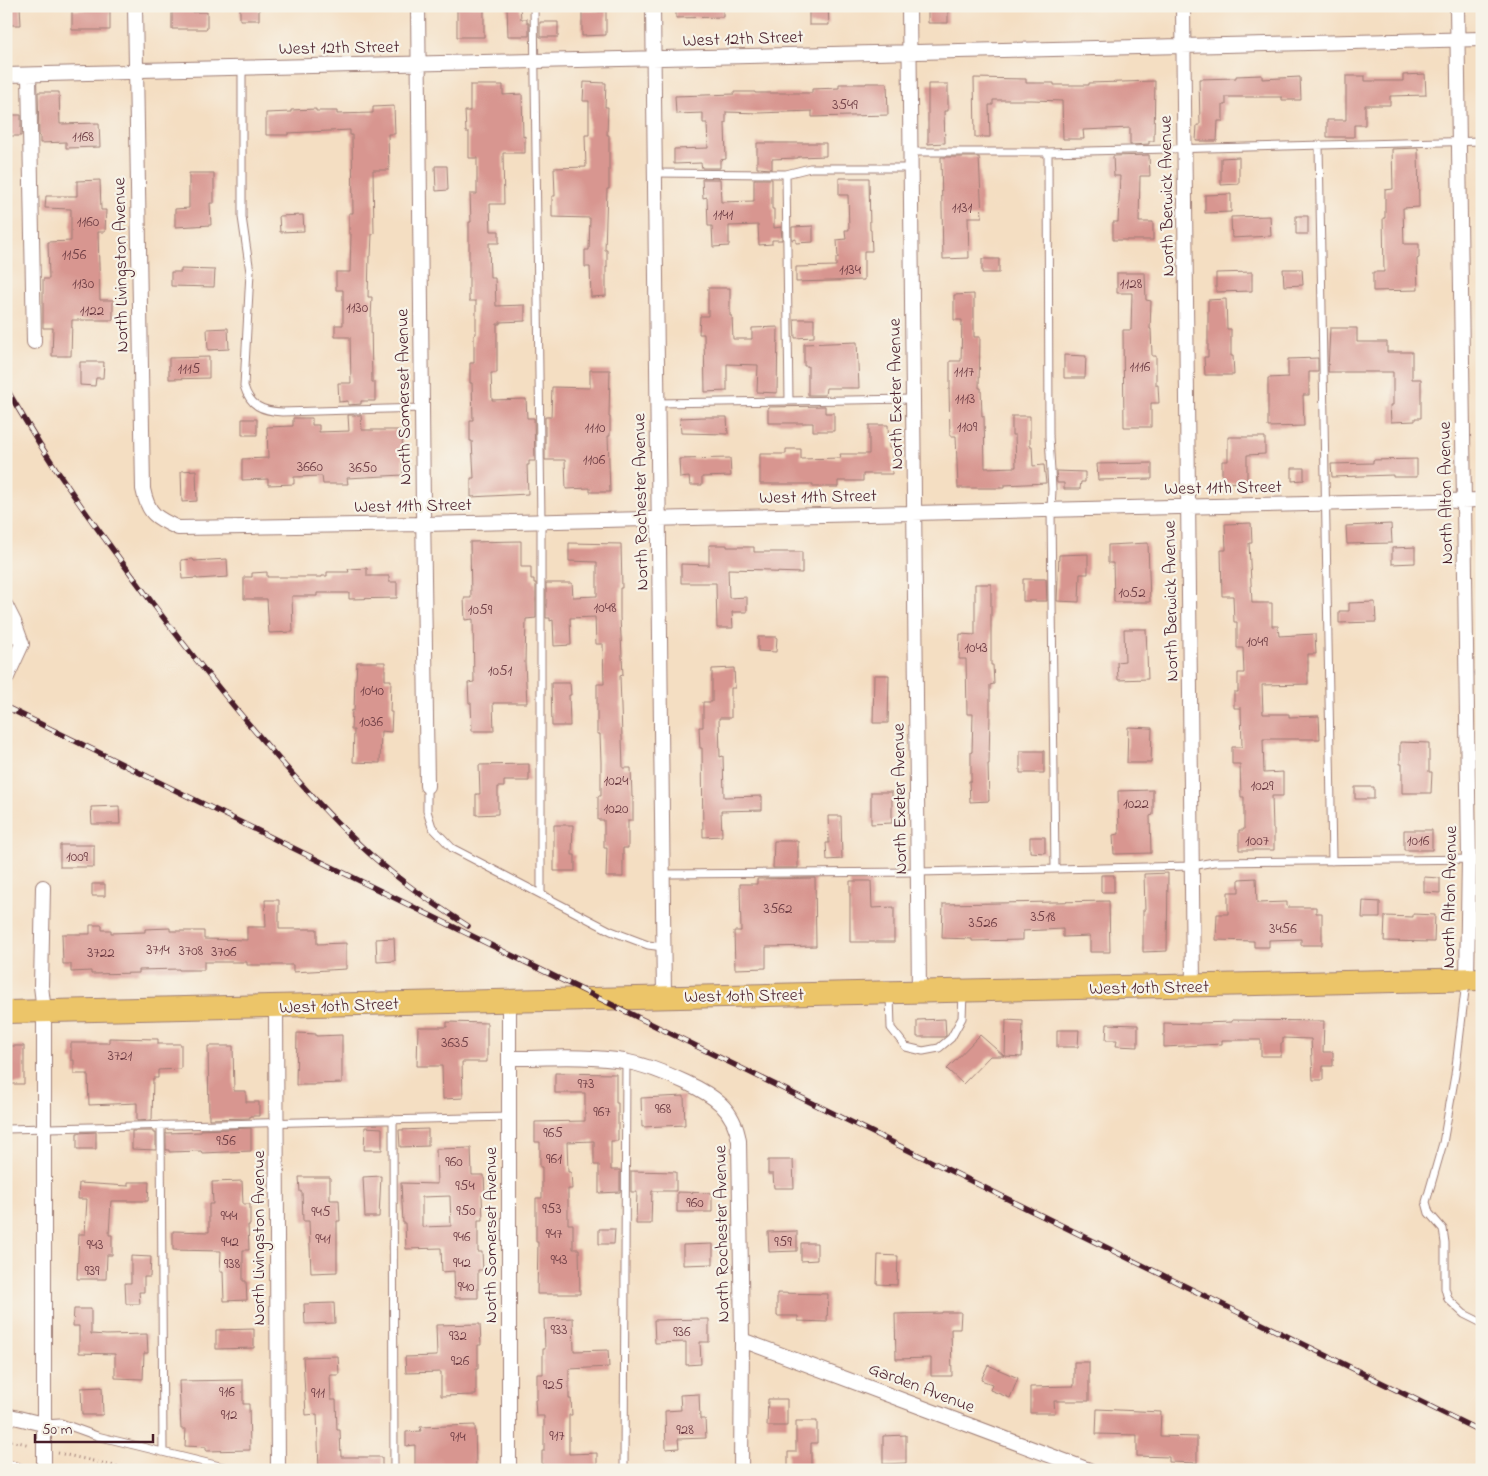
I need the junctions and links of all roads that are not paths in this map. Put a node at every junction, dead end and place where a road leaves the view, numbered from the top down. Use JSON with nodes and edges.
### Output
{"nodes":[{"id":1,"x":135,"y":6,"type":"edge"},
{"id":2,"x":418,"y":6,"type":"edge"},
{"id":3,"x":534,"y":6,"type":"edge"},
{"id":4,"x":654,"y":6,"type":"edge"},
{"id":5,"x":909,"y":6,"type":"edge"},
{"id":6,"x":1183,"y":6,"type":"edge"},
{"id":7,"x":1457,"y":6,"type":"edge"},
{"id":8,"x":1482,"y":39,"type":"edge"},
{"id":9,"x":1457,"y":40,"type":"junction"},
{"id":10,"x":1183,"y":46,"type":"junction"},
{"id":11,"x":910,"y":53,"type":"junction"},
{"id":12,"x":654,"y":59,"type":"junction"},
{"id":13,"x":534,"y":61,"type":"junction"},
{"id":14,"x":418,"y":64,"type":"junction"},
{"id":15,"x":242,"y":68,"type":"junction"},
{"id":16,"x":135,"y":71,"type":"junction"},
{"id":17,"x":6,"y":75,"type":"edge"},
{"id":18,"x":29,"y":75,"type":"junction"},
{"id":19,"x":1482,"y":141,"type":"edge"},
{"id":20,"x":1459,"y":142,"type":"junction"},
{"id":21,"x":1319,"y":146,"type":"junction"},
{"id":22,"x":1184,"y":149,"type":"junction"},
{"id":23,"x":911,"y":152,"type":"junction"},
{"id":24,"x":1048,"y":152,"type":"junction"},
{"id":25,"x":911,"y":168,"type":"junction"},
{"id":26,"x":655,"y":173,"type":"junction"},
{"id":27,"x":786,"y":174,"type":"junction"},
{"id":28,"x":34,"y":342,"type":"dead end"},
{"id":29,"x":914,"y":399,"type":"junction"},
{"id":30,"x":789,"y":401,"type":"junction"},
{"id":31,"x":658,"y":403,"type":"junction"},
{"id":32,"x":422,"y":408,"type":"junction"},
{"id":33,"x":1464,"y":500,"type":"junction"},
{"id":34,"x":1482,"y":500,"type":"edge"},
{"id":35,"x":1326,"y":503,"type":"junction"},
{"id":36,"x":1188,"y":506,"type":"junction"},
{"id":37,"x":1051,"y":510,"type":"junction"},
{"id":38,"x":914,"y":513,"type":"junction"},
{"id":39,"x":158,"y":518,"type":"joint"},
{"id":40,"x":659,"y":518,"type":"junction"},
{"id":41,"x":541,"y":521,"type":"junction"},
{"id":42,"x":423,"y":524,"type":"junction"},
{"id":43,"x":6,"y":606,"type":"edge"},
{"id":44,"x":12,"y":635,"type":"edge"},
{"id":45,"x":6,"y":680,"type":"edge"},
{"id":46,"x":428,"y":786,"type":"joint"},
{"id":47,"x":1476,"y":859,"type":"edge"},
{"id":48,"x":1332,"y":861,"type":"junction"},
{"id":49,"x":1192,"y":866,"type":"junction"},
{"id":50,"x":1055,"y":869,"type":"junction"},
{"id":51,"x":918,"y":872,"type":"junction"},
{"id":52,"x":663,"y":874,"type":"junction"},
{"id":53,"x":43,"y":887,"type":"dead end"},
{"id":54,"x":541,"y":894,"type":"junction"},
{"id":55,"x":663,"y":947,"type":"junction"},
{"id":56,"x":1474,"y":979,"type":"edge"},
{"id":57,"x":1193,"y":986,"type":"junction"},
{"id":58,"x":963,"y":991,"type":"junction"},
{"id":59,"x":919,"y":992,"type":"junction"},
{"id":60,"x":890,"y":993,"type":"junction"},
{"id":61,"x":664,"y":997,"type":"junction"},
{"id":62,"x":509,"y":1000,"type":"junction"},
{"id":63,"x":276,"y":1006,"type":"junction"},
{"id":64,"x":44,"y":1011,"type":"junction"},
{"id":65,"x":6,"y":1012,"type":"edge"},
{"id":66,"x":509,"y":1058,"type":"junction"},
{"id":67,"x":626,"y":1061,"type":"junction"},
{"id":68,"x":509,"y":1117,"type":"junction"},
{"id":69,"x":393,"y":1119,"type":"junction"},
{"id":70,"x":276,"y":1122,"type":"junction"},
{"id":71,"x":161,"y":1125,"type":"junction"},
{"id":72,"x":44,"y":1128,"type":"junction"},
{"id":73,"x":6,"y":1129,"type":"edge"},
{"id":74,"x":1482,"y":1323,"type":"edge"},
{"id":75,"x":742,"y":1340,"type":"junction"},
{"id":76,"x":6,"y":1415,"type":"edge"},
{"id":77,"x":44,"y":1424,"type":"junction"},
{"id":78,"x":163,"y":1452,"type":"junction"},
{"id":79,"x":6,"y":1467,"type":"edge"},
{"id":80,"x":17,"y":1470,"type":"edge"},
{"id":81,"x":44,"y":1470,"type":"edge"},
{"id":82,"x":236,"y":1470,"type":"edge"},
{"id":83,"x":278,"y":1470,"type":"edge"},
{"id":84,"x":394,"y":1470,"type":"edge"},
{"id":85,"x":509,"y":1470,"type":"edge"},
{"id":86,"x":624,"y":1470,"type":"edge"},
{"id":87,"x":741,"y":1470,"type":"edge"},
{"id":88,"x":1088,"y":1470,"type":"edge"}],
"edges":[{"from":1,"to":16,"type":"street","name":"North Livingston Avenue"},
{"from":2,"to":14,"type":"street","name":"North Somerset Avenue"},
{"from":3,"to":13,"type":"lane"},
{"from":4,"to":12,"type":"street","name":"North Rochester Avenue"},
{"from":5,"to":11,"type":"street","name":"North Exeter Avenue"},
{"from":6,"to":10,"type":"street","name":"North Berwick Avenue"},
{"from":7,"to":9,"type":"street","name":"North Alton Avenue"},
{"from":8,"to":9,"type":"street","name":"West 12th Street"},
{"from":9,"to":10,"type":"street","name":"West 12th Street"},
{"from":9,"to":20,"type":"street","name":"North Alton Avenue"},
{"from":10,"to":11,"type":"street","name":"West 12th Street"},
{"from":10,"to":22,"type":"street","name":"North Berwick Avenue"},
{"from":11,"to":12,"type":"street","name":"West 12th Street"},
{"from":11,"to":23,"type":"street","name":"North Exeter Avenue"},
{"from":12,"to":13,"type":"street","name":"West 12th Street"},
{"from":12,"to":26,"type":"street","name":"North Rochester Avenue"},
{"from":13,"to":14,"type":"street","name":"West 12th Street"},
{"from":13,"to":41,"type":"lane"},
{"from":14,"to":15,"type":"street","name":"West 12th Street"},
{"from":14,"to":32,"type":"street","name":"North Somerset Avenue"},
{"from":15,"to":16,"type":"street","name":"West 12th Street"},
{"from":15,"to":32,"type":"lane"},
{"from":16,"to":18,"type":"street","name":"West 12th Street"},
{"from":16,"to":39,"type":"street","name":"North Livingston Avenue"},
{"from":17,"to":18,"type":"street","name":"West 12th Street"},
{"from":18,"to":28,"type":"street"},
{"from":19,"to":20,"type":"lane"},
{"from":20,"to":21,"type":"lane"},
{"from":20,"to":33,"type":"street","name":"North Alton Avenue"},
{"from":21,"to":22,"type":"lane"},
{"from":21,"to":35,"type":"lane"},
{"from":22,"to":24,"type":"lane"},
{"from":22,"to":36,"type":"street","name":"North Berwick Avenue"},
{"from":23,"to":24,"type":"lane"},
{"from":23,"to":25,"type":"street","name":"North Exeter Avenue"},
{"from":24,"to":37,"type":"lane"},
{"from":25,"to":27,"type":"lane"},
{"from":25,"to":29,"type":"street","name":"North Exeter Avenue"},
{"from":26,"to":27,"type":"lane"},
{"from":26,"to":31,"type":"street","name":"North Rochester Avenue"},
{"from":27,"to":30,"type":"lane"},
{"from":29,"to":30,"type":"lane"},
{"from":29,"to":38,"type":"street","name":"North Exeter Avenue"},
{"from":30,"to":31,"type":"lane"},
{"from":31,"to":40,"type":"street","name":"North Rochester Avenue"},
{"from":32,"to":42,"type":"street","name":"North Somerset Avenue"},
{"from":33,"to":34,"type":"street","name":"West 11th Street"},
{"from":33,"to":35,"type":"street","name":"West 11th Street"},
{"from":33,"to":47,"type":"street","name":"North Alton Avenue"},
{"from":35,"to":36,"type":"street","name":"West 11th Street"},
{"from":35,"to":48,"type":"lane"},
{"from":36,"to":37,"type":"street","name":"West 11th Street"},
{"from":36,"to":49,"type":"street","name":"North Berwick Avenue"},
{"from":37,"to":38,"type":"street","name":"West 11th Street"},
{"from":37,"to":50,"type":"lane"},
{"from":38,"to":40,"type":"street","name":"West 11th Street"},
{"from":38,"to":51,"type":"street","name":"North Exeter Avenue"},
{"from":39,"to":42,"type":"street","name":"West 11th Street"},
{"from":40,"to":41,"type":"street","name":"West 11th Street"},
{"from":40,"to":52,"type":"street","name":"North Rochester Avenue"},
{"from":41,"to":42,"type":"street","name":"West 11th Street"},
{"from":41,"to":54,"type":"lane"},
{"from":42,"to":46,"type":"street","name":"North Somerset Avenue"},
{"from":43,"to":44,"type":"street"},
{"from":44,"to":45,"type":"street"},
{"from":46,"to":54,"type":"lane"},
{"from":47,"to":48,"type":"lane"},
{"from":47,"to":56,"type":"street","name":"North Alton Avenue"},
{"from":48,"to":49,"type":"lane"},
{"from":49,"to":50,"type":"lane"},
{"from":49,"to":57,"type":"street","name":"North Berwick Avenue"},
{"from":50,"to":51,"type":"lane"},
{"from":51,"to":52,"type":"lane"},
{"from":51,"to":59,"type":"street","name":"North Exeter Avenue"},
{"from":52,"to":55,"type":"street","name":"North Rochester Avenue"},
{"from":53,"to":64,"type":"street"},
{"from":54,"to":55,"type":"lane"},
{"from":55,"to":61,"type":"street","name":"North Rochester Avenue"},
{"from":56,"to":57,"type":"main road","name":"West 10th Street"},
{"from":56,"to":74,"type":"lane"},
{"from":57,"to":58,"type":"main road","name":"West 10th Street"},
{"from":58,"to":59,"type":"main road","name":"West 10th Street"},
{"from":58,"to":60,"type":"lane"},
{"from":59,"to":60,"type":"main road","name":"West 10th Street"},
{"from":60,"to":61,"type":"main road","name":"West 10th Street"},
{"from":61,"to":62,"type":"main road","name":"West 10th Street"},
{"from":62,"to":63,"type":"main road","name":"West 10th Street"},
{"from":62,"to":66,"type":"street","name":"North Somerset Avenue"},
{"from":63,"to":64,"type":"main road","name":"West 10th Street"},
{"from":63,"to":70,"type":"street","name":"North Livingston Avenue"},
{"from":64,"to":65,"type":"main road","name":"West 10th Street"},
{"from":64,"to":72,"type":"street"},
{"from":66,"to":67,"type":"street","name":"North Rochester Avenue"},
{"from":66,"to":68,"type":"street","name":"North Somerset Avenue"},
{"from":67,"to":75,"type":"street","name":"North Rochester Avenue"},
{"from":67,"to":86,"type":"lane"},
{"from":68,"to":69,"type":"lane"},
{"from":68,"to":85,"type":"street","name":"North Somerset Avenue"},
{"from":69,"to":70,"type":"lane"},
{"from":69,"to":84,"type":"lane"},
{"from":70,"to":71,"type":"lane"},
{"from":70,"to":83,"type":"street","name":"North Livingston Avenue"},
{"from":71,"to":72,"type":"lane"},
{"from":71,"to":78,"type":"lane"},
{"from":72,"to":73,"type":"lane"},
{"from":72,"to":77,"type":"street"},
{"from":75,"to":87,"type":"street","name":"North Rochester Avenue"},
{"from":75,"to":88,"type":"street","name":"Garden Avenue"},
{"from":76,"to":77,"type":"street"},
{"from":77,"to":78,"type":"lane"},
{"from":77,"to":81,"type":"street"},
{"from":78,"to":82,"type":"lane"},
{"from":79,"to":80,"type":"street"}]}
